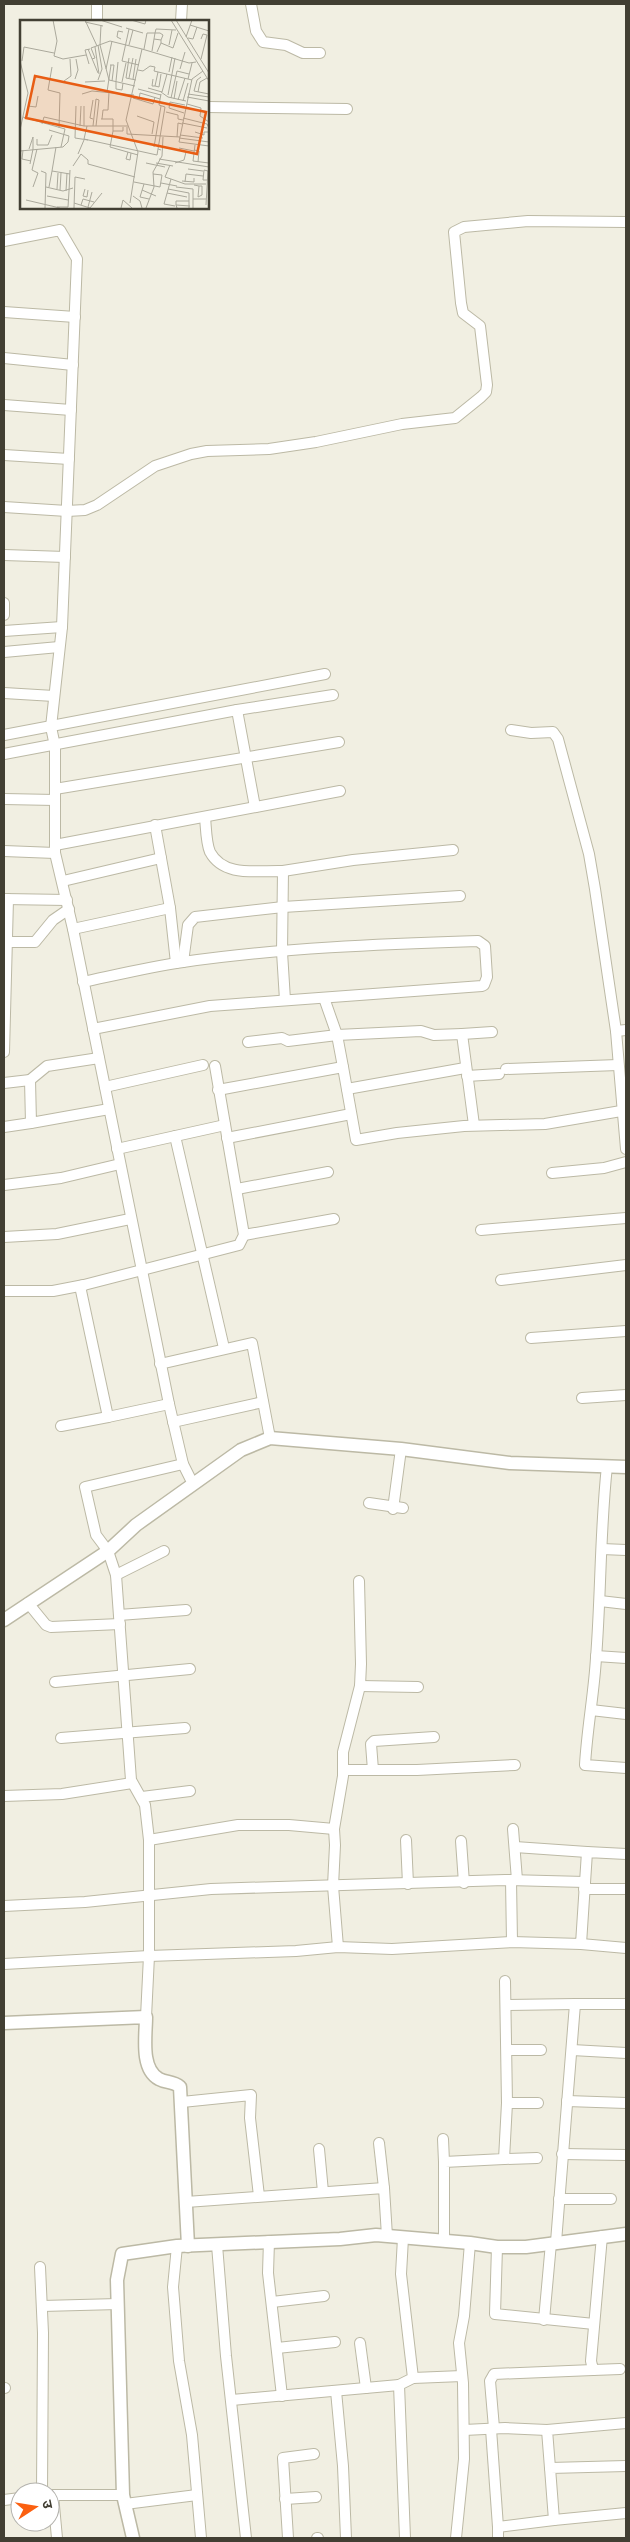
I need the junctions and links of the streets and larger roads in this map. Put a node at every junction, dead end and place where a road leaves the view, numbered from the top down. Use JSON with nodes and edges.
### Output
{"nodes":[{"id":1,"x":97,"y":4,"type":"edge"},
{"id":2,"x":182,"y":4,"type":"edge"},
{"id":3,"x":250,"y":4,"type":"edge"},
{"id":4,"x":97,"y":20,"type":"edge"},
{"id":5,"x":181,"y":20,"type":"edge"},
{"id":6,"x":320,"y":54,"type":"dead end"},
{"id":7,"x":209,"y":107,"type":"edge"},
{"id":8,"x":347,"y":109,"type":"dead end"},
{"id":9,"x":626,"y":222,"type":"edge"},
{"id":10,"x":4,"y":241,"type":"edge"},
{"id":11,"x":4,"y":312,"type":"edge"},
{"id":12,"x":75,"y":317,"type":"junction"},
{"id":13,"x":4,"y":358,"type":"edge"},
{"id":14,"x":73,"y":365,"type":"junction"},
{"id":15,"x":4,"y":405,"type":"edge"},
{"id":16,"x":71,"y":410,"type":"junction"},
{"id":17,"x":4,"y":455,"type":"edge"},
{"id":18,"x":69,"y":458,"type":"junction"},
{"id":19,"x":4,"y":506,"type":"edge"},
{"id":20,"x":67,"y":511,"type":"junction"},
{"id":21,"x":4,"y":555,"type":"edge"},
{"id":22,"x":65,"y":557,"type":"junction"},
{"id":23,"x":4,"y":604,"type":"edge"},
{"id":24,"x":4,"y":615,"type":"edge"},
{"id":25,"x":62,"y":627,"type":"junction"},
{"id":26,"x":4,"y":631,"type":"edge"},
{"id":27,"x":59,"y":647,"type":"junction"},
{"id":28,"x":4,"y":652,"type":"edge"},
{"id":29,"x":325,"y":674,"type":"dead end"},
{"id":30,"x":4,"y":693,"type":"edge"},
{"id":31,"x":54,"y":696,"type":"junction"},
{"id":32,"x":333,"y":696,"type":"dead end"},
{"id":33,"x":237,"y":710,"type":"junction"},
{"id":34,"x":51,"y":727,"type":"junction"},
{"id":35,"x":511,"y":730,"type":"dead end"},
{"id":36,"x":4,"y":735,"type":"edge"},
{"id":37,"x":339,"y":742,"type":"dead end"},
{"id":38,"x":55,"y":746,"type":"junction"},
{"id":39,"x":4,"y":754,"type":"edge"},
{"id":40,"x":246,"y":758,"type":"junction"},
{"id":41,"x":54,"y":789,"type":"junction"},
{"id":42,"x":340,"y":791,"type":"dead end"},
{"id":43,"x":4,"y":799,"type":"edge"},
{"id":44,"x":55,"y":800,"type":"junction"},
{"id":45,"x":255,"y":807,"type":"junction"},
{"id":46,"x":205,"y":817,"type":"junction"},
{"id":47,"x":155,"y":825,"type":"junction"},
{"id":48,"x":55,"y":849,"type":"junction"},
{"id":49,"x":452,"y":850,"type":"dead end"},
{"id":50,"x":4,"y":852,"type":"edge"},
{"id":51,"x":161,"y":858,"type":"junction"},
{"id":52,"x":283,"y":871,"type":"junction"},
{"id":53,"x":63,"y":881,"type":"junction"},
{"id":54,"x":460,"y":896,"type":"dead end"},
{"id":55,"x":6,"y":899,"type":"edge"},
{"id":56,"x":68,"y":905,"type":"junction"},
{"id":57,"x":283,"y":907,"type":"junction"},
{"id":58,"x":170,"y":908,"type":"junction"},
{"id":59,"x":73,"y":929,"type":"junction"},
{"id":60,"x":7,"y":942,"type":"junction"},
{"id":61,"x":282,"y":952,"type":"junction"},
{"id":62,"x":180,"y":963,"type":"junction"},
{"id":63,"x":83,"y":982,"type":"junction"},
{"id":64,"x":324,"y":998,"type":"junction"},
{"id":65,"x":285,"y":1000,"type":"junction"},
{"id":66,"x":93,"y":1029,"type":"junction"},
{"id":67,"x":621,"y":1030,"type":"edge"},
{"id":68,"x":492,"y":1032,"type":"dead end"},
{"id":69,"x":462,"y":1034,"type":"junction"},
{"id":70,"x":337,"y":1035,"type":"junction"},
{"id":71,"x":248,"y":1042,"type":"dead end"},
{"id":72,"x":4,"y":1052,"type":"edge"},
{"id":73,"x":99,"y":1058,"type":"junction"},
{"id":74,"x":203,"y":1065,"type":"dead end"},
{"id":75,"x":618,"y":1065,"type":"junction"},
{"id":76,"x":215,"y":1066,"type":"dead end"},
{"id":77,"x":343,"y":1067,"type":"junction"},
{"id":78,"x":466,"y":1072,"type":"junction"},
{"id":79,"x":623,"y":1076,"type":"edge"},
{"id":80,"x":30,"y":1080,"type":"junction"},
{"id":81,"x":4,"y":1083,"type":"edge"},
{"id":82,"x":105,"y":1086,"type":"junction"},
{"id":83,"x":347,"y":1089,"type":"junction"},
{"id":84,"x":218,"y":1090,"type":"junction"},
{"id":85,"x":109,"y":1109,"type":"junction"},
{"id":86,"x":621,"y":1111,"type":"junction"},
{"id":87,"x":350,"y":1114,"type":"junction"},
{"id":88,"x":31,"y":1123,"type":"junction"},
{"id":89,"x":225,"y":1125,"type":"junction"},
{"id":90,"x":474,"y":1125,"type":"junction"},
{"id":91,"x":4,"y":1127,"type":"edge"},
{"id":92,"x":625,"y":1135,"type":"edge"},
{"id":93,"x":175,"y":1136,"type":"junction"},
{"id":94,"x":227,"y":1138,"type":"junction"},
{"id":95,"x":117,"y":1149,"type":"junction"},
{"id":96,"x":626,"y":1149,"type":"edge"},
{"id":97,"x":626,"y":1162,"type":"edge"},
{"id":98,"x":120,"y":1164,"type":"junction"},
{"id":99,"x":328,"y":1172,"type":"dead end"},
{"id":100,"x":552,"y":1173,"type":"dead end"},
{"id":101,"x":4,"y":1185,"type":"edge"},
{"id":102,"x":237,"y":1189,"type":"junction"},
{"id":103,"x":626,"y":1218,"type":"edge"},
{"id":104,"x":130,"y":1219,"type":"junction"},
{"id":105,"x":334,"y":1219,"type":"dead end"},
{"id":106,"x":480,"y":1230,"type":"dead end"},
{"id":107,"x":244,"y":1235,"type":"junction"},
{"id":108,"x":4,"y":1237,"type":"edge"},
{"id":109,"x":202,"y":1256,"type":"junction"},
{"id":110,"x":626,"y":1265,"type":"edge"},
{"id":111,"x":140,"y":1271,"type":"junction"},
{"id":112,"x":501,"y":1280,"type":"dead end"},
{"id":113,"x":84,"y":1285,"type":"junction"},
{"id":114,"x":4,"y":1291,"type":"edge"},
{"id":115,"x":626,"y":1331,"type":"edge"},
{"id":116,"x":531,"y":1338,"type":"dead end"},
{"id":117,"x":224,"y":1348,"type":"junction"},
{"id":118,"x":160,"y":1364,"type":"junction"},
{"id":119,"x":626,"y":1395,"type":"edge"},
{"id":120,"x":582,"y":1398,"type":"dead end"},
{"id":121,"x":263,"y":1402,"type":"junction"},
{"id":122,"x":169,"y":1404,"type":"junction"},
{"id":123,"x":108,"y":1417,"type":"junction"},
{"id":124,"x":173,"y":1422,"type":"junction"},
{"id":125,"x":61,"y":1426,"type":"dead end"},
{"id":126,"x":270,"y":1438,"type":"junction"},
{"id":127,"x":402,"y":1448,"type":"junction"},
{"id":128,"x":183,"y":1464,"type":"junction"},
{"id":129,"x":607,"y":1466,"type":"junction"},
{"id":130,"x":626,"y":1467,"type":"edge"},
{"id":131,"x":193,"y":1484,"type":"junction"},
{"id":132,"x":369,"y":1502,"type":"dead end"},
{"id":133,"x":602,"y":1549,"type":"junction"},
{"id":134,"x":626,"y":1550,"type":"edge"},
{"id":135,"x":108,"y":1551,"type":"junction"},
{"id":136,"x":164,"y":1551,"type":"dead end"},
{"id":137,"x":116,"y":1575,"type":"junction"},
{"id":138,"x":359,"y":1581,"type":"dead end"},
{"id":139,"x":600,"y":1601,"type":"junction"},
{"id":140,"x":28,"y":1602,"type":"junction"},
{"id":141,"x":626,"y":1604,"type":"edge"},
{"id":142,"x":186,"y":1610,"type":"dead end"},
{"id":143,"x":4,"y":1620,"type":"edge"},
{"id":144,"x":120,"y":1620,"type":"junction"},
{"id":145,"x":596,"y":1656,"type":"junction"},
{"id":146,"x":626,"y":1658,"type":"edge"},
{"id":147,"x":190,"y":1669,"type":"dead end"},
{"id":148,"x":124,"y":1675,"type":"junction"},
{"id":149,"x":55,"y":1682,"type":"dead end"},
{"id":150,"x":360,"y":1686,"type":"junction"},
{"id":151,"x":418,"y":1687,"type":"dead end"},
{"id":152,"x":590,"y":1710,"type":"junction"},
{"id":153,"x":626,"y":1714,"type":"edge"},
{"id":154,"x":185,"y":1728,"type":"dead end"},
{"id":155,"x":128,"y":1733,"type":"junction"},
{"id":156,"x":434,"y":1737,"type":"dead end"},
{"id":157,"x":61,"y":1738,"type":"dead end"},
{"id":158,"x":515,"y":1765,"type":"dead end"},
{"id":159,"x":626,"y":1768,"type":"edge"},
{"id":160,"x":343,"y":1770,"type":"junction"},
{"id":161,"x":373,"y":1770,"type":"junction"},
{"id":162,"x":132,"y":1783,"type":"junction"},
{"id":163,"x":190,"y":1791,"type":"dead end"},
{"id":164,"x":4,"y":1796,"type":"edge"},
{"id":165,"x":142,"y":1797,"type":"junction"},
{"id":166,"x":334,"y":1829,"type":"junction"},
{"id":167,"x":513,"y":1829,"type":"dead end"},
{"id":168,"x":149,"y":1840,"type":"junction"},
{"id":169,"x":406,"y":1840,"type":"dead end"},
{"id":170,"x":461,"y":1841,"type":"dead end"},
{"id":171,"x":515,"y":1847,"type":"junction"},
{"id":172,"x":587,"y":1852,"type":"junction"},
{"id":173,"x":626,"y":1854,"type":"edge"},
{"id":174,"x":514,"y":1880,"type":"junction"},
{"id":175,"x":464,"y":1883,"type":"junction"},
{"id":176,"x":408,"y":1884,"type":"junction"},
{"id":177,"x":333,"y":1886,"type":"junction"},
{"id":178,"x":585,"y":1886,"type":"junction"},
{"id":179,"x":626,"y":1889,"type":"edge"},
{"id":180,"x":150,"y":1895,"type":"junction"},
{"id":181,"x":4,"y":1906,"type":"edge"},
{"id":182,"x":512,"y":1942,"type":"junction"},
{"id":183,"x":581,"y":1944,"type":"junction"},
{"id":184,"x":338,"y":1947,"type":"junction"},
{"id":185,"x":626,"y":1948,"type":"edge"},
{"id":186,"x":149,"y":1956,"type":"junction"},
{"id":187,"x":4,"y":1964,"type":"edge"},
{"id":188,"x":505,"y":1981,"type":"dead end"},
{"id":189,"x":575,"y":2004,"type":"junction"},
{"id":190,"x":626,"y":2004,"type":"edge"},
{"id":191,"x":506,"y":2005,"type":"junction"},
{"id":192,"x":146,"y":2017,"type":"junction"},
{"id":193,"x":4,"y":2023,"type":"edge"},
{"id":194,"x":507,"y":2050,"type":"junction"},
{"id":195,"x":541,"y":2050,"type":"dead end"},
{"id":196,"x":572,"y":2050,"type":"junction"},
{"id":197,"x":626,"y":2053,"type":"edge"},
{"id":198,"x":567,"y":2101,"type":"junction"},
{"id":199,"x":182,"y":2102,"type":"junction"},
{"id":200,"x":507,"y":2102,"type":"junction"},
{"id":201,"x":538,"y":2103,"type":"dead end"},
{"id":202,"x":626,"y":2103,"type":"edge"},
{"id":203,"x":443,"y":2139,"type":"dead end"},
{"id":204,"x":379,"y":2143,"type":"dead end"},
{"id":205,"x":319,"y":2148,"type":"dead end"},
{"id":206,"x":562,"y":2154,"type":"junction"},
{"id":207,"x":626,"y":2155,"type":"edge"},
{"id":208,"x":537,"y":2158,"type":"dead end"},
{"id":209,"x":504,"y":2160,"type":"junction"},
{"id":210,"x":444,"y":2162,"type":"junction"},
{"id":211,"x":384,"y":2188,"type":"junction"},
{"id":212,"x":324,"y":2192,"type":"junction"},
{"id":213,"x":259,"y":2196,"type":"junction"},
{"id":214,"x":559,"y":2199,"type":"junction"},
{"id":215,"x":611,"y":2200,"type":"dead end"},
{"id":216,"x":186,"y":2202,"type":"junction"},
{"id":217,"x":626,"y":2234,"type":"edge"},
{"id":218,"x":387,"y":2236,"type":"junction"},
{"id":219,"x":602,"y":2236,"type":"junction"},
{"id":220,"x":403,"y":2238,"type":"junction"},
{"id":221,"x":444,"y":2241,"type":"junction"},
{"id":222,"x":269,"y":2242,"type":"junction"},
{"id":223,"x":470,"y":2243,"type":"junction"},
{"id":224,"x":554,"y":2243,"type":"junction"},
{"id":225,"x":183,"y":2246,"type":"junction"},
{"id":226,"x":217,"y":2246,"type":"junction"},
{"id":227,"x":497,"y":2247,"type":"junction"},
{"id":228,"x":40,"y":2267,"type":"dead end"},
{"id":229,"x":324,"y":2296,"type":"dead end"},
{"id":230,"x":272,"y":2302,"type":"junction"},
{"id":231,"x":118,"y":2304,"type":"junction"},
{"id":232,"x":42,"y":2306,"type":"junction"},
{"id":233,"x":544,"y":2320,"type":"junction"},
{"id":234,"x":594,"y":2324,"type":"junction"},
{"id":235,"x":335,"y":2342,"type":"dead end"},
{"id":236,"x":360,"y":2344,"type":"dead end"},
{"id":237,"x":277,"y":2348,"type":"junction"},
{"id":238,"x":620,"y":2369,"type":"dead end"},
{"id":239,"x":593,"y":2370,"type":"junction"},
{"id":240,"x":462,"y":2376,"type":"junction"},
{"id":241,"x":412,"y":2378,"type":"junction"},
{"id":242,"x":399,"y":2384,"type":"junction"},
{"id":243,"x":366,"y":2388,"type":"junction"},
{"id":244,"x":336,"y":2390,"type":"junction"},
{"id":245,"x":282,"y":2396,"type":"junction"},
{"id":246,"x":232,"y":2400,"type":"junction"},
{"id":247,"x":626,"y":2423,"type":"edge"},
{"id":248,"x":492,"y":2428,"type":"junction"},
{"id":249,"x":464,"y":2430,"type":"junction"},
{"id":250,"x":548,"y":2430,"type":"junction"},
{"id":251,"x":314,"y":2454,"type":"dead end"},
{"id":252,"x":626,"y":2466,"type":"edge"},
{"id":253,"x":550,"y":2468,"type":"junction"},
{"id":254,"x":42,"y":2482,"type":"edge"},
{"id":255,"x":60,"y":2495,"type":"edge"},
{"id":256,"x":197,"y":2496,"type":"junction"},
{"id":257,"x":316,"y":2497,"type":"dead end"},
{"id":258,"x":124,"y":2499,"type":"junction"},
{"id":259,"x":285,"y":2499,"type":"junction"},
{"id":260,"x":626,"y":2513,"type":"edge"},
{"id":261,"x":554,"y":2520,"type":"junction"},
{"id":262,"x":498,"y":2527,"type":"junction"},
{"id":263,"x":133,"y":2538,"type":"edge"},
{"id":264,"x":201,"y":2538,"type":"edge"},
{"id":265,"x":246,"y":2538,"type":"edge"},
{"id":266,"x":288,"y":2538,"type":"edge"},
{"id":267,"x":346,"y":2538,"type":"edge"},
{"id":268,"x":405,"y":2538,"type":"edge"},
{"id":269,"x":456,"y":2538,"type":"edge"},
{"id":270,"x":498,"y":2538,"type":"edge"}],
"edges":[{"from":1,"to":4,"type":"street"},
{"from":2,"to":5,"type":"street"},
{"from":3,"to":6,"type":"street"},
{"from":7,"to":8,"type":"street"},
{"from":9,"to":20,"type":"street"},
{"from":10,"to":12,"type":"street"},
{"from":11,"to":12,"type":"street"},
{"from":12,"to":14,"type":"street"},
{"from":13,"to":14,"type":"street"},
{"from":14,"to":16,"type":"street"},
{"from":15,"to":16,"type":"street"},
{"from":16,"to":18,"type":"street"},
{"from":17,"to":18,"type":"street"},
{"from":18,"to":20,"type":"street"},
{"from":19,"to":20,"type":"street"},
{"from":20,"to":22,"type":"street"},
{"from":21,"to":22,"type":"street"},
{"from":22,"to":25,"type":"street"},
{"from":23,"to":24,"type":"street"},
{"from":25,"to":26,"type":"street"},
{"from":25,"to":27,"type":"street"},
{"from":27,"to":28,"type":"street"},
{"from":27,"to":31,"type":"street"},
{"from":29,"to":34,"type":"street"},
{"from":30,"to":31,"type":"street"},
{"from":31,"to":34,"type":"street"},
{"from":32,"to":33,"type":"street"},
{"from":33,"to":38,"type":"street"},
{"from":33,"to":40,"type":"street"},
{"from":34,"to":36,"type":"street"},
{"from":34,"to":38,"type":"street"},
{"from":35,"to":67,"type":"street"},
{"from":37,"to":40,"type":"street"},
{"from":38,"to":39,"type":"street"},
{"from":38,"to":41,"type":"street"},
{"from":40,"to":41,"type":"street"},
{"from":40,"to":45,"type":"street"},
{"from":41,"to":44,"type":"street"},
{"from":42,"to":45,"type":"street"},
{"from":43,"to":44,"type":"street"},
{"from":44,"to":48,"type":"street"},
{"from":45,"to":46,"type":"street"},
{"from":46,"to":47,"type":"street"},
{"from":46,"to":52,"type":"street"},
{"from":47,"to":48,"type":"street"},
{"from":47,"to":51,"type":"street"},
{"from":48,"to":50,"type":"street"},
{"from":48,"to":53,"type":"street"},
{"from":49,"to":52,"type":"street"},
{"from":51,"to":53,"type":"street"},
{"from":51,"to":58,"type":"street"},
{"from":52,"to":57,"type":"street"},
{"from":53,"to":56,"type":"street"},
{"from":54,"to":57,"type":"street"},
{"from":55,"to":56,"type":"street"},
{"from":55,"to":60,"type":"street"},
{"from":56,"to":59,"type":"street"},
{"from":56,"to":60,"type":"street"},
{"from":57,"to":61,"type":"street"},
{"from":57,"to":62,"type":"street"},
{"from":58,"to":59,"type":"street"},
{"from":58,"to":62,"type":"street"},
{"from":59,"to":63,"type":"street"},
{"from":60,"to":72,"type":"street"},
{"from":61,"to":62,"type":"street"},
{"from":61,"to":64,"type":"street"},
{"from":61,"to":65,"type":"street"},
{"from":62,"to":63,"type":"street"},
{"from":63,"to":66,"type":"street"},
{"from":64,"to":65,"type":"street"},
{"from":64,"to":70,"type":"street"},
{"from":65,"to":66,"type":"street"},
{"from":66,"to":73,"type":"street"},
{"from":67,"to":75,"type":"street"},
{"from":68,"to":69,"type":"street"},
{"from":69,"to":70,"type":"street"},
{"from":69,"to":78,"type":"street"},
{"from":70,"to":71,"type":"street"},
{"from":70,"to":77,"type":"street"},
{"from":73,"to":80,"type":"street"},
{"from":73,"to":82,"type":"street"},
{"from":74,"to":82,"type":"street"},
{"from":75,"to":78,"type":"street"},
{"from":75,"to":79,"type":"street"},
{"from":76,"to":84,"type":"street"},
{"from":77,"to":83,"type":"street"},
{"from":77,"to":84,"type":"street"},
{"from":78,"to":83,"type":"street"},
{"from":78,"to":90,"type":"street"},
{"from":79,"to":86,"type":"street"},
{"from":80,"to":81,"type":"street"},
{"from":80,"to":88,"type":"street"},
{"from":82,"to":85,"type":"street"},
{"from":83,"to":87,"type":"street"},
{"from":84,"to":89,"type":"street"},
{"from":85,"to":88,"type":"street"},
{"from":85,"to":95,"type":"street"},
{"from":86,"to":90,"type":"street"},
{"from":86,"to":92,"type":"street"},
{"from":87,"to":90,"type":"street"},
{"from":87,"to":94,"type":"street"},
{"from":88,"to":91,"type":"street"},
{"from":89,"to":93,"type":"street"},
{"from":89,"to":94,"type":"street"},
{"from":92,"to":96,"type":"street"},
{"from":93,"to":95,"type":"street"},
{"from":93,"to":109,"type":"street"},
{"from":94,"to":102,"type":"street"},
{"from":95,"to":98,"type":"street"},
{"from":97,"to":100,"type":"street"},
{"from":98,"to":101,"type":"street"},
{"from":98,"to":104,"type":"street"},
{"from":99,"to":102,"type":"street"},
{"from":102,"to":107,"type":"street"},
{"from":103,"to":106,"type":"street"},
{"from":104,"to":108,"type":"street"},
{"from":104,"to":111,"type":"street"},
{"from":105,"to":107,"type":"street"},
{"from":107,"to":109,"type":"street"},
{"from":109,"to":111,"type":"street"},
{"from":109,"to":117,"type":"street"},
{"from":110,"to":112,"type":"street"},
{"from":111,"to":113,"type":"street"},
{"from":111,"to":118,"type":"street"},
{"from":113,"to":114,"type":"street"},
{"from":113,"to":123,"type":"street"},
{"from":115,"to":116,"type":"street"},
{"from":117,"to":118,"type":"street"},
{"from":117,"to":121,"type":"street"},
{"from":118,"to":122,"type":"street"},
{"from":119,"to":120,"type":"street"},
{"from":121,"to":124,"type":"street"},
{"from":121,"to":126,"type":"street"},
{"from":122,"to":123,"type":"street"},
{"from":122,"to":124,"type":"street"},
{"from":123,"to":125,"type":"street"},
{"from":124,"to":128,"type":"street"},
{"from":126,"to":127,"type":"street"},
{"from":126,"to":131,"type":"street"},
{"from":127,"to":129,"type":"street"},
{"from":127,"to":132,"type":"street"},
{"from":128,"to":131,"type":"street"},
{"from":128,"to":135,"type":"street"},
{"from":129,"to":130,"type":"street"},
{"from":129,"to":133,"type":"street"},
{"from":131,"to":135,"type":"street"},
{"from":133,"to":134,"type":"street"},
{"from":133,"to":139,"type":"street"},
{"from":135,"to":137,"type":"street"},
{"from":135,"to":140,"type":"street"},
{"from":136,"to":137,"type":"street"},
{"from":137,"to":144,"type":"street"},
{"from":138,"to":150,"type":"street"},
{"from":139,"to":141,"type":"street"},
{"from":139,"to":145,"type":"street"},
{"from":140,"to":143,"type":"street"},
{"from":140,"to":144,"type":"street"},
{"from":142,"to":144,"type":"street"},
{"from":144,"to":148,"type":"street"},
{"from":145,"to":146,"type":"street"},
{"from":145,"to":152,"type":"street"},
{"from":147,"to":148,"type":"street"},
{"from":148,"to":149,"type":"street"},
{"from":148,"to":155,"type":"street"},
{"from":150,"to":151,"type":"street"},
{"from":150,"to":160,"type":"street"},
{"from":152,"to":153,"type":"street"},
{"from":152,"to":159,"type":"street"},
{"from":154,"to":155,"type":"street"},
{"from":155,"to":157,"type":"street"},
{"from":155,"to":162,"type":"street"},
{"from":156,"to":161,"type":"street"},
{"from":158,"to":161,"type":"street"},
{"from":160,"to":161,"type":"street"},
{"from":160,"to":166,"type":"street"},
{"from":162,"to":164,"type":"street"},
{"from":162,"to":165,"type":"street"},
{"from":163,"to":165,"type":"street"},
{"from":165,"to":168,"type":"street"},
{"from":166,"to":168,"type":"street"},
{"from":166,"to":177,"type":"street"},
{"from":167,"to":171,"type":"street"},
{"from":168,"to":180,"type":"street"},
{"from":169,"to":176,"type":"street"},
{"from":170,"to":175,"type":"street"},
{"from":171,"to":172,"type":"street"},
{"from":171,"to":174,"type":"street"},
{"from":172,"to":173,"type":"street"},
{"from":172,"to":178,"type":"street"},
{"from":174,"to":175,"type":"street"},
{"from":174,"to":178,"type":"street"},
{"from":174,"to":182,"type":"street"},
{"from":175,"to":176,"type":"street"},
{"from":176,"to":177,"type":"street"},
{"from":177,"to":180,"type":"street"},
{"from":177,"to":184,"type":"street"},
{"from":178,"to":179,"type":"street"},
{"from":178,"to":183,"type":"street"},
{"from":180,"to":181,"type":"street"},
{"from":180,"to":186,"type":"street"},
{"from":182,"to":183,"type":"street"},
{"from":182,"to":184,"type":"street"},
{"from":183,"to":185,"type":"street"},
{"from":184,"to":186,"type":"street"},
{"from":186,"to":187,"type":"street"},
{"from":186,"to":192,"type":"street"},
{"from":188,"to":191,"type":"street"},
{"from":189,"to":190,"type":"street"},
{"from":189,"to":191,"type":"street"},
{"from":189,"to":196,"type":"street"},
{"from":191,"to":194,"type":"street"},
{"from":192,"to":193,"type":"street"},
{"from":192,"to":199,"type":"street"},
{"from":194,"to":195,"type":"street"},
{"from":194,"to":200,"type":"street"},
{"from":196,"to":197,"type":"street"},
{"from":196,"to":198,"type":"street"},
{"from":198,"to":202,"type":"street"},
{"from":198,"to":206,"type":"street"},
{"from":199,"to":213,"type":"street"},
{"from":199,"to":216,"type":"street"},
{"from":200,"to":201,"type":"street"},
{"from":200,"to":209,"type":"street"},
{"from":203,"to":210,"type":"street"},
{"from":204,"to":211,"type":"street"},
{"from":205,"to":212,"type":"street"},
{"from":206,"to":207,"type":"street"},
{"from":206,"to":214,"type":"street"},
{"from":208,"to":209,"type":"street"},
{"from":209,"to":210,"type":"street"},
{"from":210,"to":221,"type":"street"},
{"from":211,"to":212,"type":"street"},
{"from":211,"to":218,"type":"street"},
{"from":212,"to":213,"type":"street"},
{"from":213,"to":216,"type":"street"},
{"from":214,"to":215,"type":"street"},
{"from":214,"to":224,"type":"street"},
{"from":216,"to":225,"type":"street"},
{"from":217,"to":219,"type":"street"},
{"from":218,"to":220,"type":"street"},
{"from":218,"to":222,"type":"street"},
{"from":219,"to":224,"type":"street"},
{"from":219,"to":234,"type":"street"},
{"from":220,"to":221,"type":"street"},
{"from":220,"to":241,"type":"street"},
{"from":221,"to":223,"type":"street"},
{"from":222,"to":226,"type":"street"},
{"from":222,"to":230,"type":"street"},
{"from":223,"to":227,"type":"street"},
{"from":223,"to":240,"type":"street"},
{"from":224,"to":227,"type":"street"},
{"from":224,"to":233,"type":"street"},
{"from":225,"to":226,"type":"street"},
{"from":225,"to":231,"type":"street"},
{"from":225,"to":256,"type":"street"},
{"from":226,"to":246,"type":"street"},
{"from":227,"to":233,"type":"street"},
{"from":228,"to":232,"type":"street"},
{"from":229,"to":230,"type":"street"},
{"from":230,"to":237,"type":"street"},
{"from":231,"to":232,"type":"street"},
{"from":231,"to":258,"type":"street"},
{"from":232,"to":254,"type":"street"},
{"from":233,"to":234,"type":"street"},
{"from":234,"to":239,"type":"street"},
{"from":235,"to":237,"type":"street"},
{"from":236,"to":243,"type":"street"},
{"from":237,"to":245,"type":"street"},
{"from":238,"to":239,"type":"street"},
{"from":239,"to":248,"type":"street"},
{"from":240,"to":241,"type":"street"},
{"from":240,"to":249,"type":"street"},
{"from":241,"to":242,"type":"street"},
{"from":242,"to":243,"type":"street"},
{"from":242,"to":268,"type":"street"},
{"from":243,"to":244,"type":"street"},
{"from":244,"to":245,"type":"street"},
{"from":244,"to":267,"type":"street"},
{"from":245,"to":246,"type":"street"},
{"from":246,"to":265,"type":"street"},
{"from":247,"to":250,"type":"street"},
{"from":248,"to":249,"type":"street"},
{"from":248,"to":250,"type":"street"},
{"from":248,"to":262,"type":"street"},
{"from":249,"to":269,"type":"street"},
{"from":250,"to":253,"type":"street"},
{"from":251,"to":259,"type":"street"},
{"from":252,"to":253,"type":"street"},
{"from":253,"to":261,"type":"street"},
{"from":255,"to":258,"type":"street"},
{"from":256,"to":258,"type":"street"},
{"from":256,"to":264,"type":"street"},
{"from":257,"to":259,"type":"street"},
{"from":258,"to":263,"type":"street"},
{"from":259,"to":266,"type":"street"},
{"from":260,"to":261,"type":"street"},
{"from":261,"to":262,"type":"street"},
{"from":262,"to":270,"type":"street"}]}
